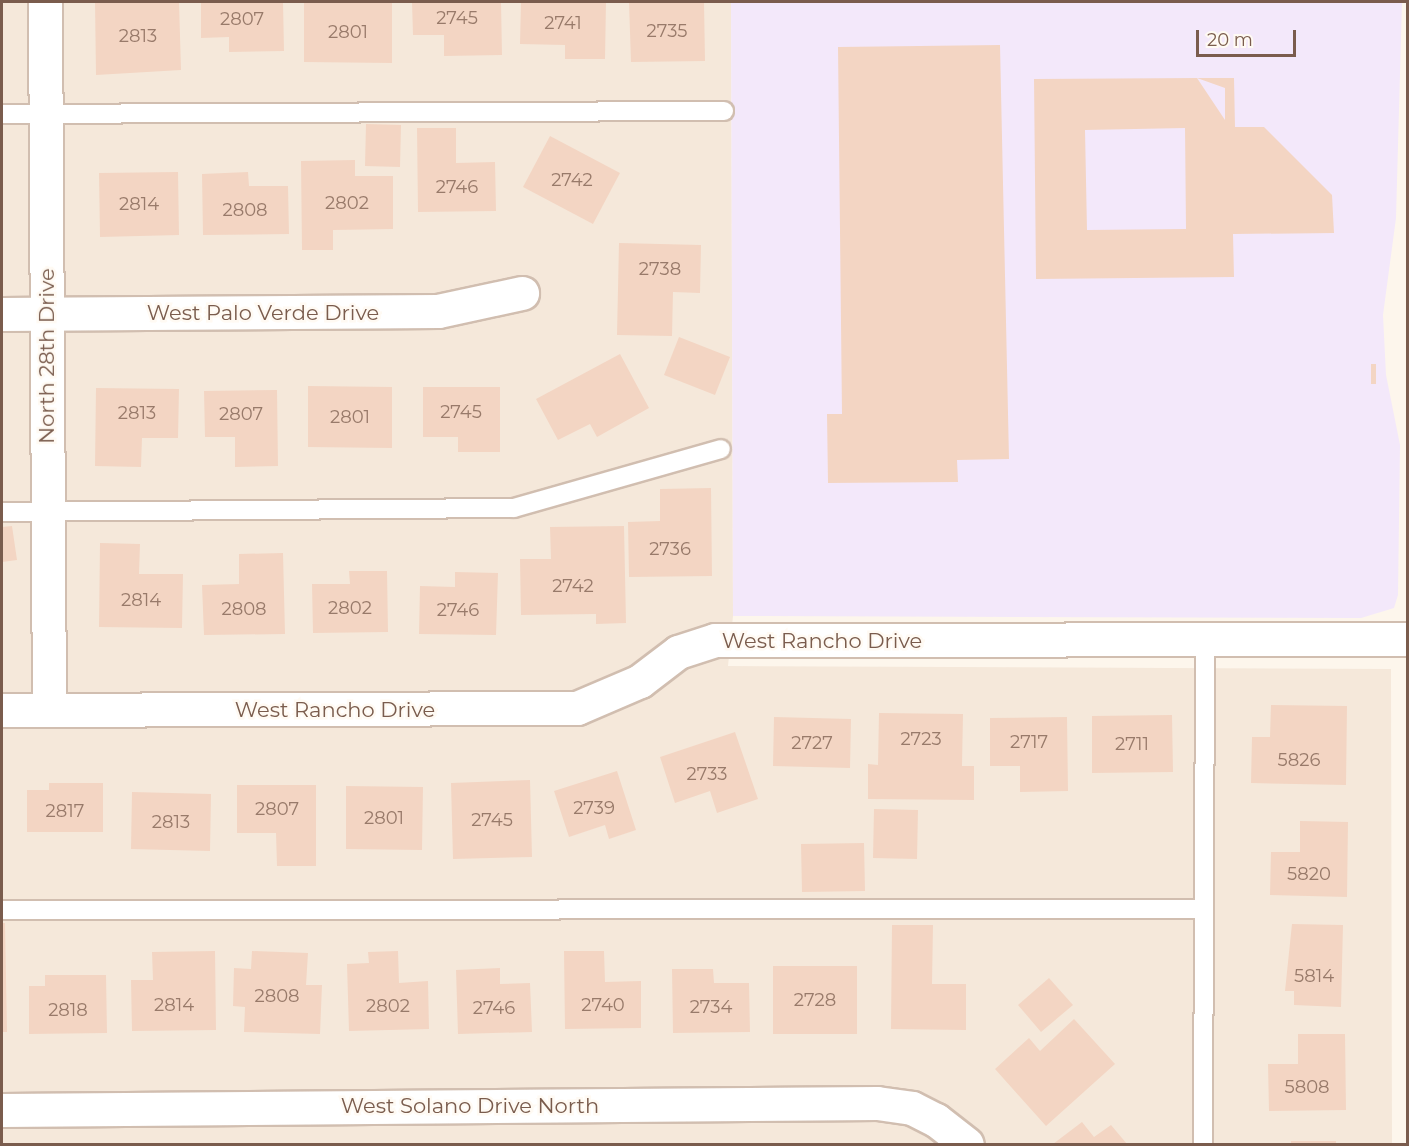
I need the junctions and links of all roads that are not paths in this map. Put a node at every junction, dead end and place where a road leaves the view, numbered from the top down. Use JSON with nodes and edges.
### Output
{"nodes":[{"id":1,"x":45,"y":2,"type":"edge"},
{"id":2,"x":724,"y":111,"type":"dead end"},
{"id":3,"x":2,"y":114,"type":"edge"},
{"id":4,"x":46,"y":114,"type":"junction"},
{"id":5,"x":522,"y":293,"type":"dead end"},
{"id":6,"x":2,"y":314,"type":"edge"},
{"id":7,"x":47,"y":314,"type":"junction"},
{"id":8,"x":721,"y":449,"type":"dead end"},
{"id":9,"x":2,"y":512,"type":"edge"},
{"id":10,"x":48,"y":512,"type":"junction"},
{"id":11,"x":1407,"y":639,"type":"edge"},
{"id":12,"x":1205,"y":640,"type":"junction"},
{"id":13,"x":2,"y":710,"type":"edge"},
{"id":14,"x":49,"y":710,"type":"junction"},
{"id":15,"x":1203,"y":909,"type":"junction"},
{"id":16,"x":2,"y":910,"type":"edge"},
{"id":17,"x":2,"y":1110,"type":"edge"},
{"id":18,"x":967,"y":1144,"type":"edge"},
{"id":19,"x":1203,"y":1144,"type":"edge"}],
"edges":[{"from":1,"to":4,"type":"street","name":"North 28th Drive"},
{"from":2,"to":4,"type":"lane"},
{"from":3,"to":4,"type":"lane"},
{"from":4,"to":7,"type":"street","name":"North 28th Drive"},
{"from":5,"to":7,"type":"street","name":"West Palo Verde Drive"},
{"from":6,"to":7,"type":"street","name":"West Palo Verde Drive"},
{"from":7,"to":10,"type":"street","name":"North 28th Drive"},
{"from":8,"to":10,"type":"lane"},
{"from":9,"to":10,"type":"lane"},
{"from":10,"to":14,"type":"street","name":"North 28th Drive"},
{"from":11,"to":12,"type":"street","name":"West Rancho Drive"},
{"from":12,"to":14,"type":"street","name":"West Rancho Drive"},
{"from":12,"to":15,"type":"lane"},
{"from":13,"to":14,"type":"street","name":"West Rancho Drive"},
{"from":15,"to":16,"type":"lane"},
{"from":15,"to":19,"type":"lane"},
{"from":17,"to":18,"type":"street","name":"West Solano Drive North"}]}
